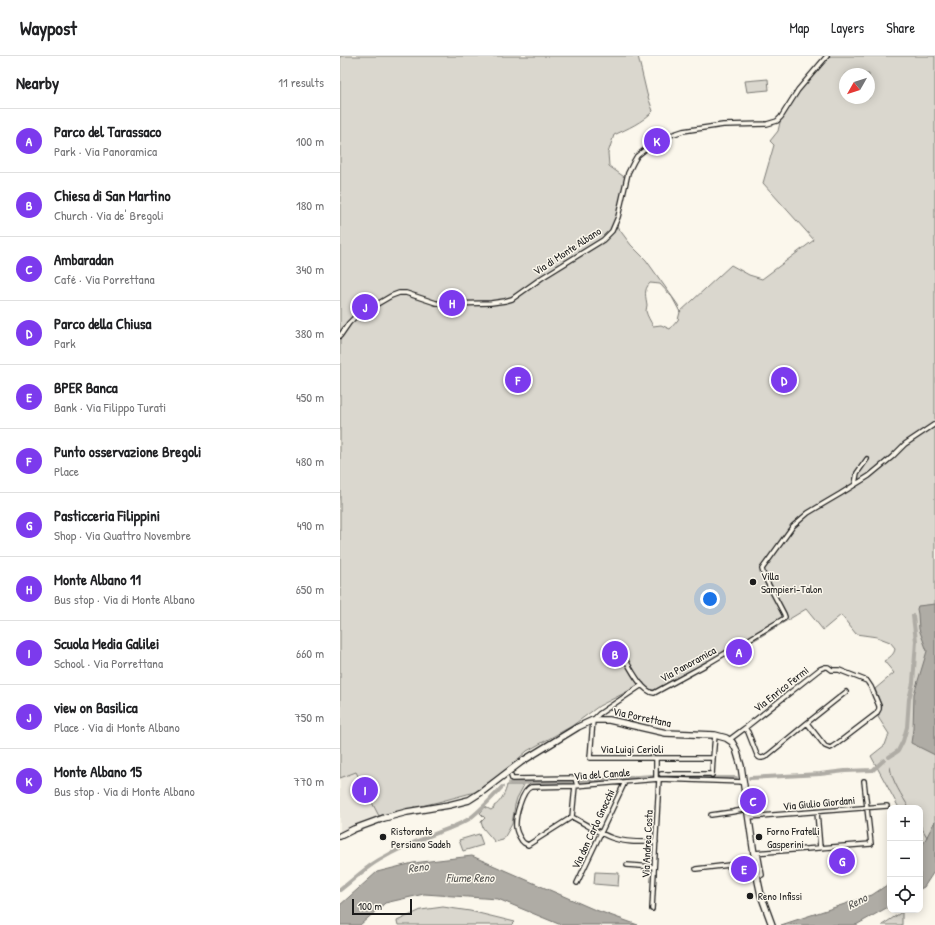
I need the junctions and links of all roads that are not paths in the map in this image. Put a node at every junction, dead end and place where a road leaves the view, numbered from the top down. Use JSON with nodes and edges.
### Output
{"nodes":[{"id":1,"x":827,"y":56,"type":"edge"},
{"id":2,"x":340,"y":336,"type":"edge"},
{"id":3,"x":935,"y":424,"type":"edge"},
{"id":4,"x":867,"y":459,"type":"dead end"},
{"id":5,"x":855,"y":484,"type":"junction"},
{"id":6,"x":621,"y":652,"type":"dead end"},
{"id":7,"x":642,"y":685,"type":"junction"},
{"id":8,"x":846,"y":692,"type":"dead end"},
{"id":9,"x":594,"y":720,"type":"junction"},
{"id":10,"x":807,"y":723,"type":"junction"},
{"id":11,"x":745,"y":728,"type":"junction"},
{"id":12,"x":715,"y":735,"type":"junction"},
{"id":13,"x":729,"y":740,"type":"junction"},
{"id":14,"x":713,"y":758,"type":"junction"},
{"id":15,"x":656,"y":759,"type":"junction"},
{"id":16,"x":662,"y":774,"type":"dead end"},
{"id":17,"x":712,"y":774,"type":"junction"},
{"id":18,"x":511,"y":776,"type":"dead end"},
{"id":19,"x":658,"y":779,"type":"junction"},
{"id":20,"x":712,"y":780,"type":"junction"},
{"id":21,"x":864,"y":781,"type":"dead end"},
{"id":22,"x":625,"y":782,"type":"junction"},
{"id":23,"x":744,"y":782,"type":"junction"},
{"id":24,"x":576,"y":786,"type":"junction"},
{"id":25,"x":887,"y":806,"type":"dead end"},
{"id":26,"x":867,"y":807,"type":"junction"},
{"id":27,"x":748,"y":809,"type":"junction"},
{"id":28,"x":817,"y":812,"type":"junction"},
{"id":29,"x":711,"y":815,"type":"dead end"},
{"id":30,"x":572,"y":817,"type":"junction"},
{"id":31,"x":749,"y":817,"type":"junction"},
{"id":32,"x":601,"y":833,"type":"junction"},
{"id":33,"x":340,"y":836,"type":"edge"},
{"id":34,"x":656,"y":842,"type":"junction"},
{"id":35,"x":820,"y":848,"type":"junction"},
{"id":36,"x":756,"y":853,"type":"junction"},
{"id":37,"x":755,"y":862,"type":"junction"},
{"id":38,"x":627,"y":865,"type":"dead end"},
{"id":39,"x":654,"y":867,"type":"junction"},
{"id":40,"x":696,"y":869,"type":"dead end"},
{"id":41,"x":762,"y":875,"type":"dead end"},
{"id":42,"x":577,"y":883,"type":"dead end"},
{"id":43,"x":652,"y":909,"type":"dead end"},
{"id":44,"x":772,"y":925,"type":"edge"}],
"edges":[{"from":1,"to":2,"type":"street","name":"Via di Monte Albano"},
{"from":3,"to":5,"type":"street","name":"Via Panoramica"},
{"from":4,"to":5,"type":"street"},
{"from":5,"to":7,"type":"street","name":"Via Panoramica"},
{"from":6,"to":7,"type":"street"},
{"from":7,"to":9,"type":"street"},
{"from":8,"to":10,"type":"street"},
{"from":9,"to":12,"type":"main road","name":"Via Porrettana"},
{"from":9,"to":15,"type":"street","name":"Via Luigi Cerioli"},
{"from":9,"to":33,"type":"main road","name":"Via Porrettana"},
{"from":10,"to":11,"type":"street"},
{"from":10,"to":11,"type":"street","name":"Via Enrico Fermi"},
{"from":11,"to":13,"type":"street"},
{"from":12,"to":13,"type":"main road","name":"Via Porrettana"},
{"from":12,"to":14,"type":"street"},
{"from":13,"to":23,"type":"main road"},
{"from":14,"to":15,"type":"street","name":"Via Luigi Cerioli"},
{"from":14,"to":17,"type":"street"},
{"from":15,"to":19,"type":"street","name":"Via Andrea Costa"},
{"from":16,"to":17,"type":"street"},
{"from":17,"to":20,"type":"street"},
{"from":18,"to":24,"type":"street"},
{"from":19,"to":20,"type":"street","name":"Via del Canale"},
{"from":19,"to":22,"type":"street","name":"Via del Canale"},
{"from":19,"to":34,"type":"street","name":"Via Andrea Costa"},
{"from":20,"to":23,"type":"street","name":"Via del Canale"},
{"from":21,"to":26,"type":"street"},
{"from":22,"to":24,"type":"street","name":"Via del Canale"},
{"from":22,"to":32,"type":"street","name":"Via don Carlo Gnocchi"},
{"from":23,"to":27,"type":"main road"},
{"from":24,"to":30,"type":"street"},
{"from":24,"to":30,"type":"street","name":"Via del Canale"},
{"from":25,"to":26,"type":"street","name":"Via Giulio Giordani"},
{"from":26,"to":28,"type":"street","name":"Via Giulio Giordani"},
{"from":26,"to":35,"type":"street"},
{"from":27,"to":29,"type":"street"},
{"from":27,"to":31,"type":"main road"},
{"from":28,"to":31,"type":"street","name":"Via Giulio Giordani"},
{"from":28,"to":35,"type":"street"},
{"from":30,"to":32,"type":"street"},
{"from":31,"to":36,"type":"main road"},
{"from":32,"to":34,"type":"street"},
{"from":32,"to":42,"type":"street","name":"Via don Carlo Gnocchi"},
{"from":34,"to":39,"type":"street","name":"Via Andrea Costa"},
{"from":35,"to":36,"type":"street"},
{"from":36,"to":37,"type":"main road"},
{"from":36,"to":41,"type":"street"},
{"from":37,"to":40,"type":"street"},
{"from":37,"to":44,"type":"main road"},
{"from":38,"to":39,"type":"street"},
{"from":39,"to":43,"type":"street","name":"Via Andrea Costa"}]}
